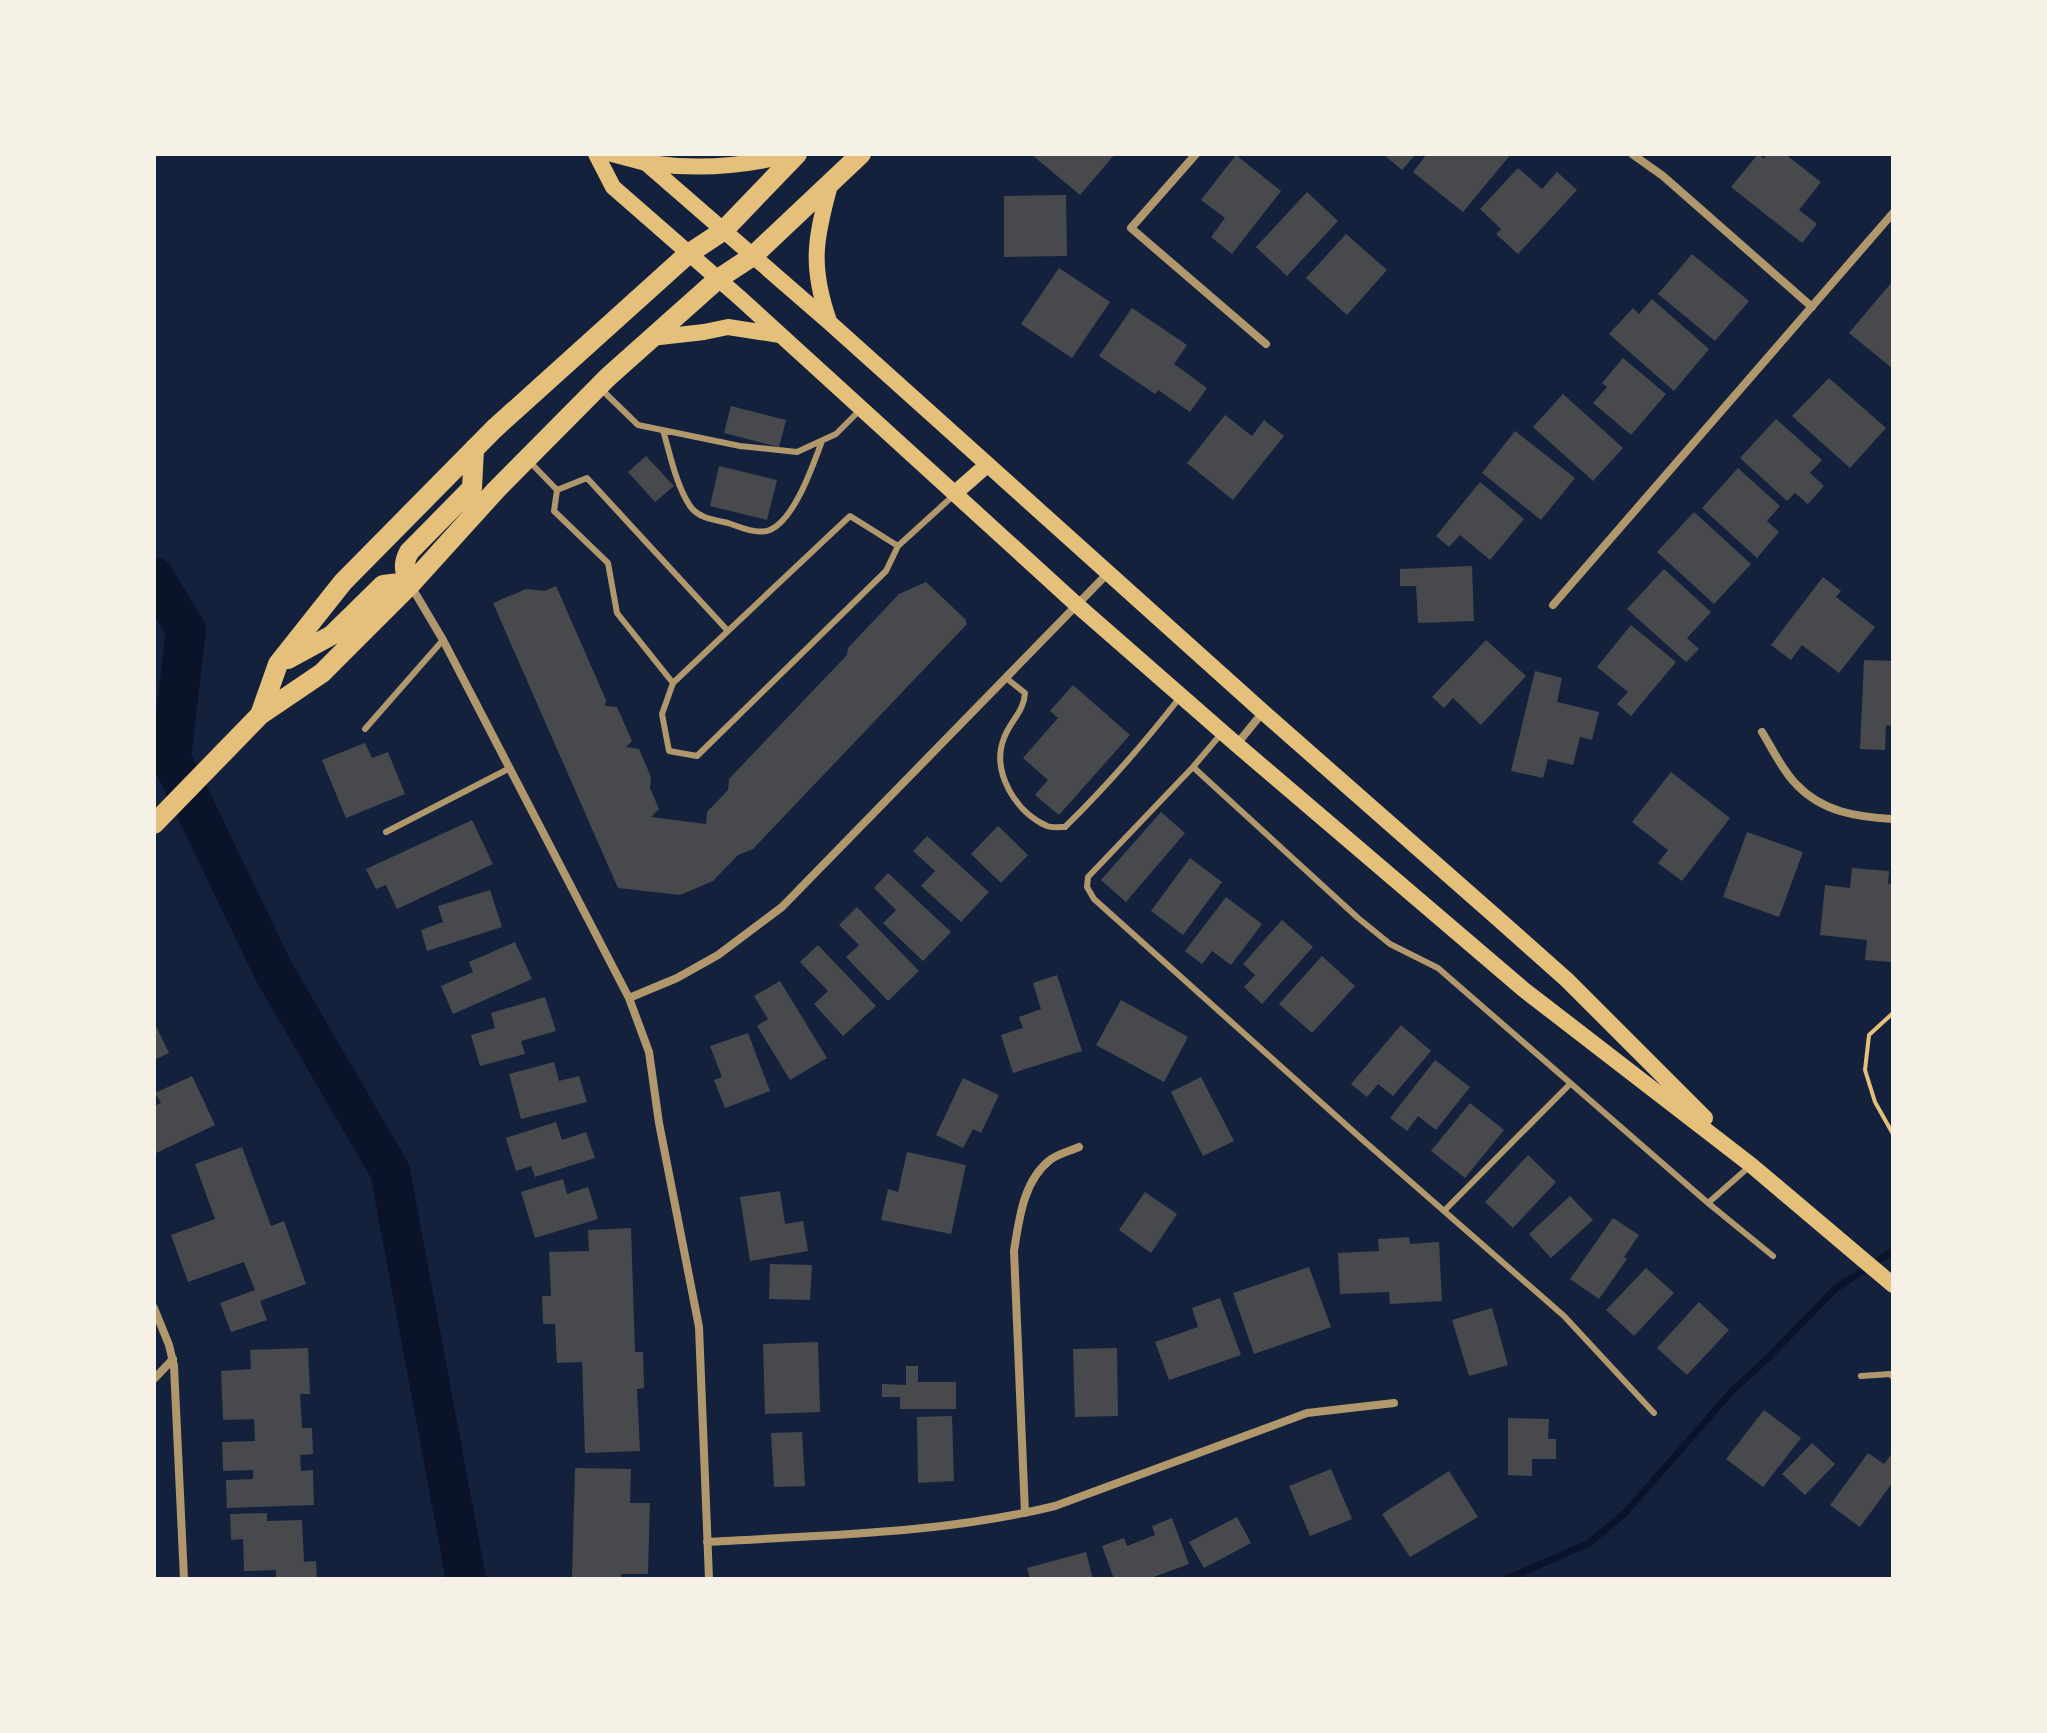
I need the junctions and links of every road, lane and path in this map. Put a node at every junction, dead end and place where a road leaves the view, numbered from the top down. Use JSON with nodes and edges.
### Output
{"nodes":[{"id":1,"x":596,"y":154,"type":"edge"},
{"id":2,"x":612,"y":154,"type":"edge"},
{"id":3,"x":795,"y":154,"type":"edge"},
{"id":4,"x":861,"y":154,"type":"edge"},
{"id":5,"x":1196,"y":154,"type":"edge"},
{"id":6,"x":1632,"y":154,"type":"edge"},
{"id":7,"x":646,"y":163,"type":"junction"},
{"id":8,"x":830,"y":185,"type":"junction"},
{"id":9,"x":1893,"y":213,"type":"edge"},
{"id":10,"x":723,"y":231,"type":"junction"},
{"id":11,"x":688,"y":254,"type":"junction"},
{"id":12,"x":753,"y":256,"type":"junction"},
{"id":13,"x":718,"y":279,"type":"junction"},
{"id":14,"x":1812,"y":307,"type":"junction"},
{"id":15,"x":829,"y":322,"type":"junction"},
{"id":16,"x":781,"y":335,"type":"junction"},
{"id":17,"x":651,"y":338,"type":"junction"},
{"id":18,"x":1266,"y":344,"type":"dead end"},
{"id":19,"x":598,"y":386,"type":"junction"},
{"id":20,"x":862,"y":408,"type":"junction"},
{"id":21,"x":663,"y":430,"type":"junction"},
{"id":22,"x":822,"y":440,"type":"junction"},
{"id":23,"x":474,"y":449,"type":"junction"},
{"id":24,"x":527,"y":459,"type":"junction"},
{"id":25,"x":987,"y":465,"type":"junction"},
{"id":26,"x":557,"y":490,"type":"junction"},
{"id":27,"x":955,"y":493,"type":"junction"},
{"id":28,"x":898,"y":546,"type":"junction"},
{"id":29,"x":1108,"y":573,"type":"junction"},
{"id":30,"x":410,"y":585,"type":"junction"},
{"id":31,"x":1077,"y":605,"type":"junction"},
{"id":32,"x":1553,"y":605,"type":"dead end"},
{"id":33,"x":728,"y":631,"type":"junction"},
{"id":34,"x":443,"y":640,"type":"junction"},
{"id":35,"x":278,"y":664,"type":"junction"},
{"id":36,"x":1006,"y":678,"type":"junction"},
{"id":37,"x":673,"y":683,"type":"junction"},
{"id":38,"x":1181,"y":696,"type":"junction"},
{"id":39,"x":1263,"y":712,"type":"junction"},
{"id":40,"x":260,"y":715,"type":"junction"},
{"id":41,"x":365,"y":729,"type":"dead end"},
{"id":42,"x":1223,"y":732,"type":"junction"},
{"id":43,"x":1762,"y":732,"type":"dead end"},
{"id":44,"x":1236,"y":744,"type":"junction"},
{"id":45,"x":1193,"y":767,"type":"junction"},
{"id":46,"x":510,"y":768,"type":"junction"},
{"id":47,"x":1893,"y":819,"type":"edge"},
{"id":48,"x":154,"y":824,"type":"edge"},
{"id":49,"x":386,"y":832,"type":"dead end"},
{"id":50,"x":629,"y":998,"type":"junction"},
{"id":51,"x":1893,"y":1013,"type":"edge"},
{"id":52,"x":1570,"y":1084,"type":"junction"},
{"id":53,"x":1893,"y":1134,"type":"edge"},
{"id":54,"x":1079,"y":1147,"type":"dead end"},
{"id":55,"x":1751,"y":1165,"type":"junction"},
{"id":56,"x":1708,"y":1203,"type":"junction"},
{"id":57,"x":1445,"y":1210,"type":"junction"},
{"id":58,"x":1773,"y":1256,"type":"dead end"},
{"id":59,"x":1893,"y":1285,"type":"edge"},
{"id":60,"x":154,"y":1308,"type":"edge"},
{"id":61,"x":173,"y":1359,"type":"junction"},
{"id":62,"x":1861,"y":1376,"type":"dead end"},
{"id":63,"x":1893,"y":1377,"type":"edge"},
{"id":64,"x":154,"y":1379,"type":"edge"},
{"id":65,"x":1394,"y":1403,"type":"dead end"},
{"id":66,"x":1654,"y":1413,"type":"dead end"},
{"id":67,"x":1025,"y":1513,"type":"junction"},
{"id":68,"x":707,"y":1542,"type":"junction"},
{"id":69,"x":184,"y":1579,"type":"edge"},
{"id":70,"x":709,"y":1579,"type":"edge"}],
"edges":[{"from":1,"to":11,"type":"main road"},
{"from":2,"to":7,"type":"main road"},
{"from":3,"to":7,"type":"main road"},
{"from":3,"to":10,"type":"main road"},
{"from":4,"to":8,"type":"main road"},
{"from":5,"to":18,"type":"street"},
{"from":6,"to":14,"type":"street"},
{"from":7,"to":10,"type":"main road"},
{"from":8,"to":12,"type":"main road"},
{"from":8,"to":15,"type":"main road"},
{"from":9,"to":14,"type":"street"},
{"from":10,"to":11,"type":"main road"},
{"from":10,"to":12,"type":"main road"},
{"from":11,"to":13,"type":"main road"},
{"from":11,"to":23,"type":"main road"},
{"from":12,"to":13,"type":"main road"},
{"from":12,"to":15,"type":"main road"},
{"from":13,"to":16,"type":"main road"},
{"from":13,"to":17,"type":"main road"},
{"from":14,"to":32,"type":"street"},
{"from":15,"to":25,"type":"main road"},
{"from":16,"to":17,"type":"main road"},
{"from":16,"to":20,"type":"main road"},
{"from":17,"to":19,"type":"main road"},
{"from":19,"to":21,"type":"lane"},
{"from":19,"to":24,"type":"main road"},
{"from":20,"to":22,"type":"lane"},
{"from":20,"to":27,"type":"main road"},
{"from":21,"to":22,"type":"lane"},
{"from":21,"to":22,"type":"lane"},
{"from":23,"to":30,"type":"main road"},
{"from":23,"to":35,"type":"main road"},
{"from":24,"to":26,"type":"lane"},
{"from":24,"to":30,"type":"main road"},
{"from":25,"to":27,"type":"main road"},
{"from":25,"to":29,"type":"main road"},
{"from":26,"to":33,"type":"lane"},
{"from":26,"to":37,"type":"lane"},
{"from":27,"to":28,"type":"lane"},
{"from":27,"to":31,"type":"main road"},
{"from":28,"to":33,"type":"lane"},
{"from":28,"to":37,"type":"lane"},
{"from":29,"to":31,"type":"street"},
{"from":29,"to":39,"type":"main road"},
{"from":30,"to":34,"type":"street"},
{"from":30,"to":35,"type":"main road"},
{"from":30,"to":40,"type":"main road"},
{"from":31,"to":36,"type":"street"},
{"from":31,"to":38,"type":"main road"},
{"from":33,"to":37,"type":"lane"},
{"from":34,"to":41,"type":"lane"},
{"from":34,"to":46,"type":"street"},
{"from":35,"to":40,"type":"main road"},
{"from":36,"to":38,"type":"lane"},
{"from":36,"to":50,"type":"street"},
{"from":38,"to":42,"type":"main road"},
{"from":39,"to":44,"type":"street"},
{"from":39,"to":55,"type":"main road"},
{"from":40,"to":48,"type":"main road"},
{"from":42,"to":44,"type":"main road"},
{"from":42,"to":45,"type":"lane"},
{"from":43,"to":47,"type":"street"},
{"from":44,"to":55,"type":"main road"},
{"from":45,"to":52,"type":"lane"},
{"from":45,"to":57,"type":"lane"},
{"from":46,"to":49,"type":"lane"},
{"from":46,"to":50,"type":"street"},
{"from":50,"to":68,"type":"street"},
{"from":51,"to":53,"type":"path"},
{"from":52,"to":56,"type":"lane"},
{"from":52,"to":57,"type":"lane"},
{"from":54,"to":67,"type":"street"},
{"from":55,"to":56,"type":"lane"},
{"from":55,"to":59,"type":"main road"},
{"from":56,"to":58,"type":"lane"},
{"from":57,"to":66,"type":"lane"},
{"from":60,"to":61,"type":"street"},
{"from":61,"to":64,"type":"street"},
{"from":61,"to":69,"type":"street"},
{"from":62,"to":63,"type":"lane"},
{"from":65,"to":67,"type":"street"},
{"from":67,"to":68,"type":"street"},
{"from":68,"to":70,"type":"street"}]}
